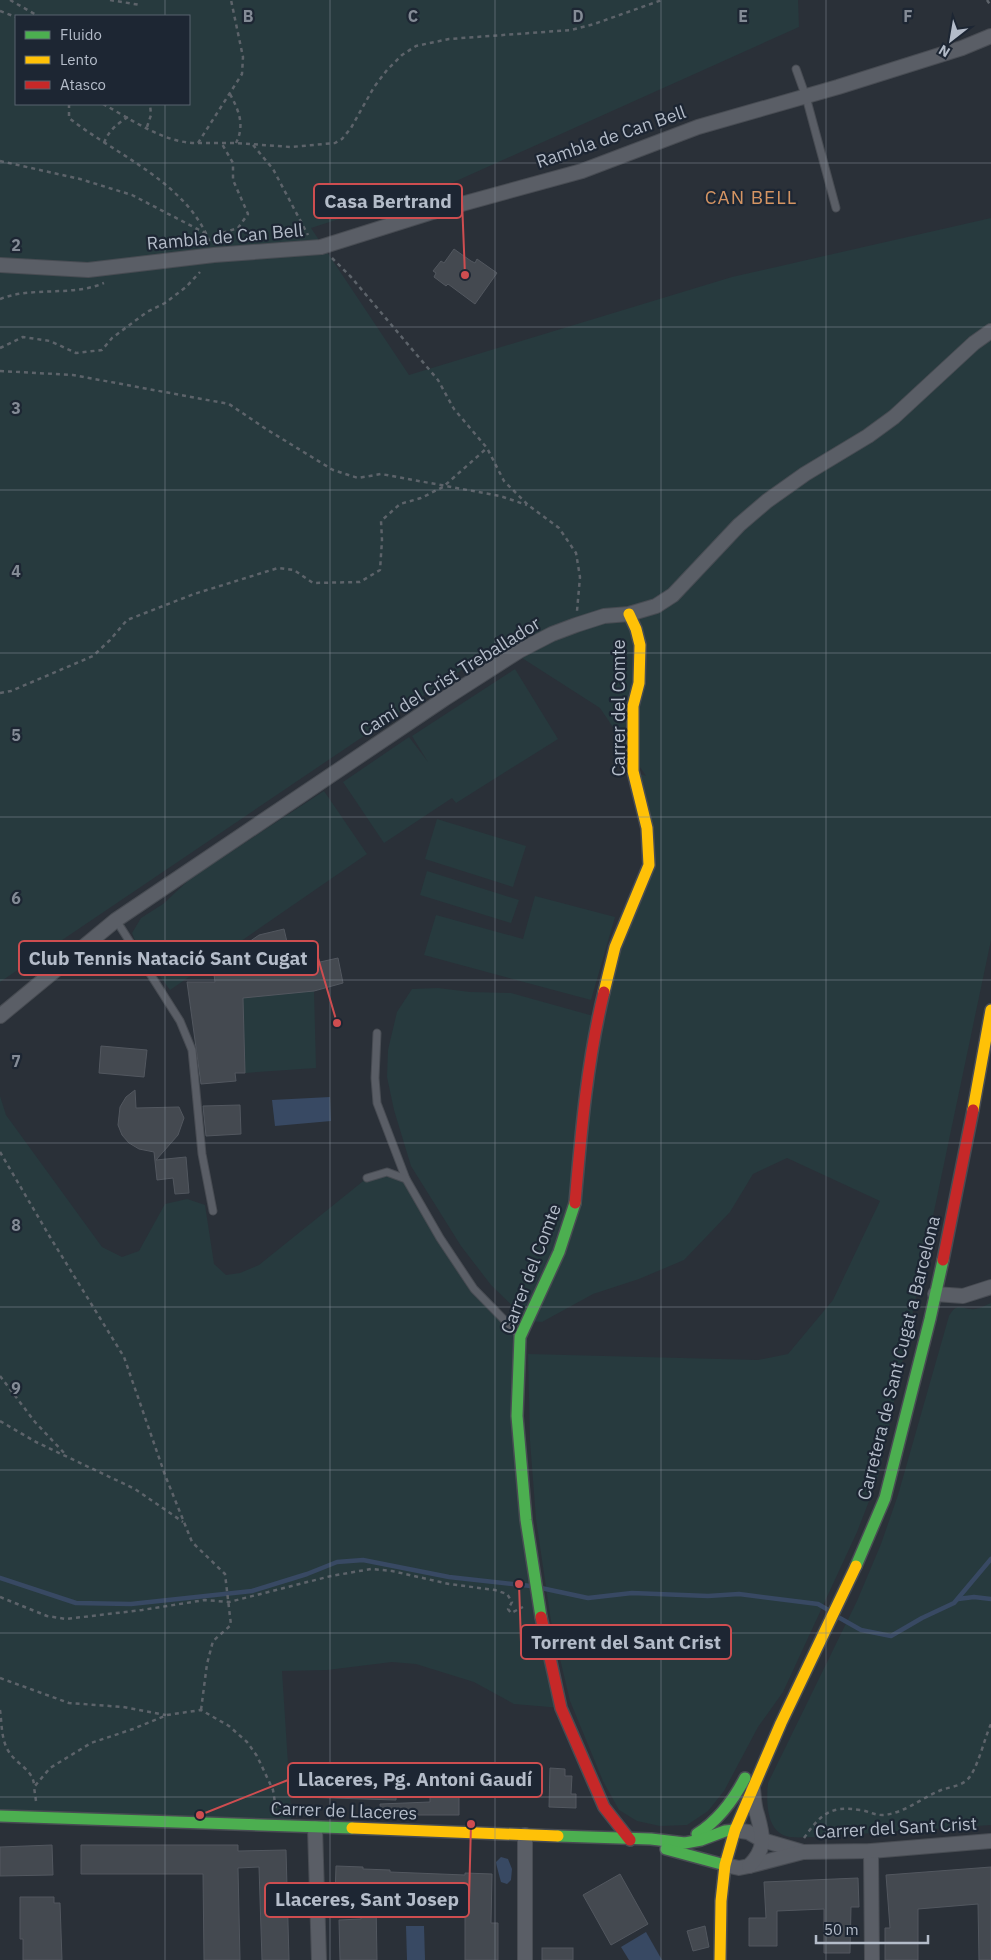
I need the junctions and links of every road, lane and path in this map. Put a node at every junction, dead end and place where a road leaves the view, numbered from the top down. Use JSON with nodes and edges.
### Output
{"nodes":[{"id":1,"x":10,"y":0,"type":"edge"},
{"id":2,"x":110,"y":0,"type":"edge"},
{"id":3,"x":231,"y":0,"type":"edge"},
{"id":4,"x":662,"y":0,"type":"edge"},
{"id":5,"x":987,"y":0,"type":"edge"},
{"id":6,"x":140,"y":5,"type":"dead end"},
{"id":7,"x":991,"y":6,"type":"edge"},
{"id":8,"x":0,"y":11,"type":"edge"},
{"id":9,"x":36,"y":15,"type":"edge"},
{"id":10,"x":15,"y":17,"type":"edge"},
{"id":11,"x":991,"y":36,"type":"edge"},
{"id":12,"x":796,"y":69,"type":"dead end"},
{"id":13,"x":230,"y":94,"type":"junction"},
{"id":14,"x":806,"y":97,"type":"junction"},
{"id":15,"x":69,"y":105,"type":"edge"},
{"id":16,"x":105,"y":105,"type":"edge"},
{"id":17,"x":150,"y":105,"type":"edge"},
{"id":18,"x":128,"y":117,"type":"junction"},
{"id":19,"x":146,"y":127,"type":"junction"},
{"id":20,"x":104,"y":142,"type":"junction"},
{"id":21,"x":198,"y":143,"type":"junction"},
{"id":22,"x":222,"y":143,"type":"junction"},
{"id":23,"x":236,"y":143,"type":"junction"},
{"id":24,"x":253,"y":145,"type":"junction"},
{"id":25,"x":0,"y":161,"type":"edge"},
{"id":26,"x":836,"y":208,"type":"dead end"},
{"id":27,"x":207,"y":234,"type":"junction"},
{"id":28,"x":321,"y":247,"type":"junction"},
{"id":29,"x":209,"y":256,"type":"junction"},
{"id":30,"x":0,"y":265,"type":"edge"},
{"id":31,"x":124,"y":266,"type":"junction"},
{"id":32,"x":0,"y":299,"type":"edge"},
{"id":33,"x":991,"y":331,"type":"edge"},
{"id":34,"x":0,"y":348,"type":"edge"},
{"id":35,"x":0,"y":372,"type":"edge"},
{"id":36,"x":487,"y":448,"type":"junction"},
{"id":37,"x":444,"y":487,"type":"junction"},
{"id":38,"x":528,"y":505,"type":"junction"},
{"id":39,"x":629,"y":614,"type":"junction"},
{"id":40,"x":576,"y":625,"type":"junction"},
{"id":41,"x":0,"y":693,"type":"edge"},
{"id":42,"x":116,"y":920,"type":"junction"},
{"id":43,"x":991,"y":1010,"type":"edge"},
{"id":44,"x":0,"y":1016,"type":"edge"},
{"id":45,"x":377,"y":1033,"type":"dead end"},
{"id":46,"x":0,"y":1152,"type":"edge"},
{"id":47,"x":367,"y":1178,"type":"dead end"},
{"id":48,"x":406,"y":1179,"type":"junction"},
{"id":49,"x":213,"y":1211,"type":"dead end"},
{"id":50,"x":991,"y":1287,"type":"edge"},
{"id":51,"x":935,"y":1294,"type":"junction"},
{"id":52,"x":520,"y":1337,"type":"junction"},
{"id":53,"x":0,"y":1376,"type":"edge"},
{"id":54,"x":0,"y":1421,"type":"edge"},
{"id":55,"x":67,"y":1456,"type":"junction"},
{"id":56,"x":184,"y":1523,"type":"junction"},
{"id":57,"x":0,"y":1597,"type":"edge"},
{"id":58,"x":538,"y":1597,"type":"junction"},
{"id":59,"x":229,"y":1602,"type":"junction"},
{"id":60,"x":0,"y":1678,"type":"edge"},
{"id":61,"x":0,"y":1710,"type":"edge"},
{"id":62,"x":201,"y":1710,"type":"junction"},
{"id":63,"x":167,"y":1715,"type":"junction"},
{"id":64,"x":780,"y":1723,"type":"junction"},
{"id":65,"x":991,"y":1724,"type":"edge"},
{"id":66,"x":753,"y":1786,"type":"junction"},
{"id":67,"x":34,"y":1787,"type":"junction"},
{"id":68,"x":0,"y":1815,"type":"edge"},
{"id":69,"x":31,"y":1817,"type":"junction"},
{"id":70,"x":278,"y":1826,"type":"junction"},
{"id":71,"x":315,"y":1828,"type":"junction"},
{"id":72,"x":735,"y":1830,"type":"junction"},
{"id":73,"x":525,"y":1835,"type":"junction"},
{"id":74,"x":630,"y":1840,"type":"junction"},
{"id":75,"x":762,"y":1840,"type":"junction"},
{"id":76,"x":991,"y":1841,"type":"edge"},
{"id":77,"x":682,"y":1842,"type":"junction"},
{"id":78,"x":871,"y":1851,"type":"junction"},
{"id":79,"x":804,"y":1852,"type":"junction"},
{"id":80,"x":725,"y":1865,"type":"junction"},
{"id":81,"x":750,"y":1866,"type":"junction"},
{"id":82,"x":319,"y":1960,"type":"edge"},
{"id":83,"x":525,"y":1960,"type":"edge"},
{"id":84,"x":720,"y":1960,"type":"edge"},
{"id":85,"x":872,"y":1960,"type":"edge"}],
"edges":[{"from":1,"to":9,"type":"path"},
{"from":2,"to":6,"type":"path"},
{"from":3,"to":13,"type":"path"},
{"from":4,"to":24,"type":"path"},
{"from":5,"to":7,"type":"path"},
{"from":8,"to":10,"type":"path"},
{"from":11,"to":14,"type":"street","name":"Rambla de Can Bell"},
{"from":12,"to":14,"type":"lane"},
{"from":13,"to":21,"type":"path"},
{"from":13,"to":23,"type":"path"},
{"from":14,"to":26,"type":"lane"},
{"from":14,"to":28,"type":"street","name":"Rambla de Can Bell"},
{"from":15,"to":20,"type":"path"},
{"from":16,"to":18,"type":"path"},
{"from":17,"to":19,"type":"path"},
{"from":18,"to":19,"type":"path"},
{"from":18,"to":20,"type":"path"},
{"from":19,"to":21,"type":"path"},
{"from":20,"to":27,"type":"path"},
{"from":21,"to":22,"type":"path"},
{"from":22,"to":23,"type":"path"},
{"from":22,"to":29,"type":"path"},
{"from":23,"to":24,"type":"path"},
{"from":24,"to":28,"type":"path"},
{"from":25,"to":27,"type":"path"},
{"from":27,"to":29,"type":"path"},
{"from":28,"to":29,"type":"street","name":"Rambla de Can Bell"},
{"from":28,"to":36,"type":"path"},
{"from":29,"to":31,"type":"street","name":"Rambla de Can Bell"},
{"from":29,"to":34,"type":"path"},
{"from":30,"to":31,"type":"street","name":"Rambla de Can Bell"},
{"from":31,"to":32,"type":"path"},
{"from":33,"to":39,"type":"street","name":"Camí del Crist Treballador"},
{"from":35,"to":37,"type":"path"},
{"from":36,"to":37,"type":"path"},
{"from":36,"to":38,"type":"path"},
{"from":37,"to":38,"type":"path"},
{"from":37,"to":41,"type":"path"},
{"from":38,"to":40,"type":"path"},
{"from":39,"to":40,"type":"street","name":"Camí del Crist Treballador"},
{"from":39,"to":52,"type":"main road","name":"Carrer del Comte"},
{"from":40,"to":42,"type":"street","name":"Camí del Crist Treballador"},
{"from":42,"to":44,"type":"street","name":"Camí del Crist Treballador"},
{"from":42,"to":49,"type":"lane"},
{"from":43,"to":51,"type":"main road","name":"Carretera de Sant Cugat a Barcelona"},
{"from":45,"to":48,"type":"lane"},
{"from":46,"to":56,"type":"path"},
{"from":47,"to":48,"type":"lane"},
{"from":48,"to":52,"type":"lane"},
{"from":50,"to":51,"type":"street"},
{"from":51,"to":64,"type":"main road","name":"Carretera de Sant Cugat a Barcelona"},
{"from":52,"to":58,"type":"main road","name":"Carrer del Comte"},
{"from":53,"to":55,"type":"path"},
{"from":54,"to":55,"type":"path"},
{"from":55,"to":56,"type":"path"},
{"from":56,"to":59,"type":"path"},
{"from":57,"to":59,"type":"path"},
{"from":58,"to":59,"type":"path"},
{"from":58,"to":74,"type":"main road","name":"Carrer del Comte"},
{"from":59,"to":62,"type":"path"},
{"from":60,"to":63,"type":"path"},
{"from":61,"to":67,"type":"path"},
{"from":62,"to":63,"type":"path"},
{"from":62,"to":70,"type":"path"},
{"from":63,"to":67,"type":"path"},
{"from":64,"to":66,"type":"main road","name":"Carretera de Sant Cugat a Barcelona"},
{"from":64,"to":77,"type":"main road"},
{"from":65,"to":79,"type":"path"},
{"from":66,"to":72,"type":"main road","name":"Carretera de Sant Cugat a Barcelona"},
{"from":66,"to":75,"type":"street"},
{"from":67,"to":69,"type":"path"},
{"from":68,"to":69,"type":"main road","name":"Carrer de Llaceres"},
{"from":69,"to":70,"type":"main road","name":"Carrer de Llaceres"},
{"from":70,"to":71,"type":"main road","name":"Carrer de Llaceres"},
{"from":71,"to":73,"type":"main road","name":"Carrer de Llaceres"},
{"from":71,"to":82,"type":"street"},
{"from":72,"to":75,"type":"street","name":"Carrer del Sant Crist"},
{"from":72,"to":77,"type":"main road","name":"Carrer del Sant Crist"},
{"from":72,"to":80,"type":"main road","name":"Carretera de Sant Cugat a Barcelona"},
{"from":73,"to":74,"type":"main road","name":"Carrer de Llaceres"},
{"from":73,"to":83,"type":"street"},
{"from":74,"to":77,"type":"main road","name":"Carrer del Sant Crist"},
{"from":74,"to":80,"type":"main road","name":"Carrer del Sant Crist"},
{"from":75,"to":79,"type":"street","name":"Carrer del Sant Crist"},
{"from":75,"to":81,"type":"street"},
{"from":76,"to":78,"type":"street","name":"Carrer del Sant Crist"},
{"from":78,"to":79,"type":"street","name":"Carrer del Sant Crist"},
{"from":78,"to":85,"type":"street"},
{"from":79,"to":81,"type":"street","name":"Carrer del Sant Crist"},
{"from":80,"to":81,"type":"street","name":"Carrer del Sant Crist"},
{"from":80,"to":84,"type":"main road","name":"Carretera de Sant Cugat a Barcelona"}]}
